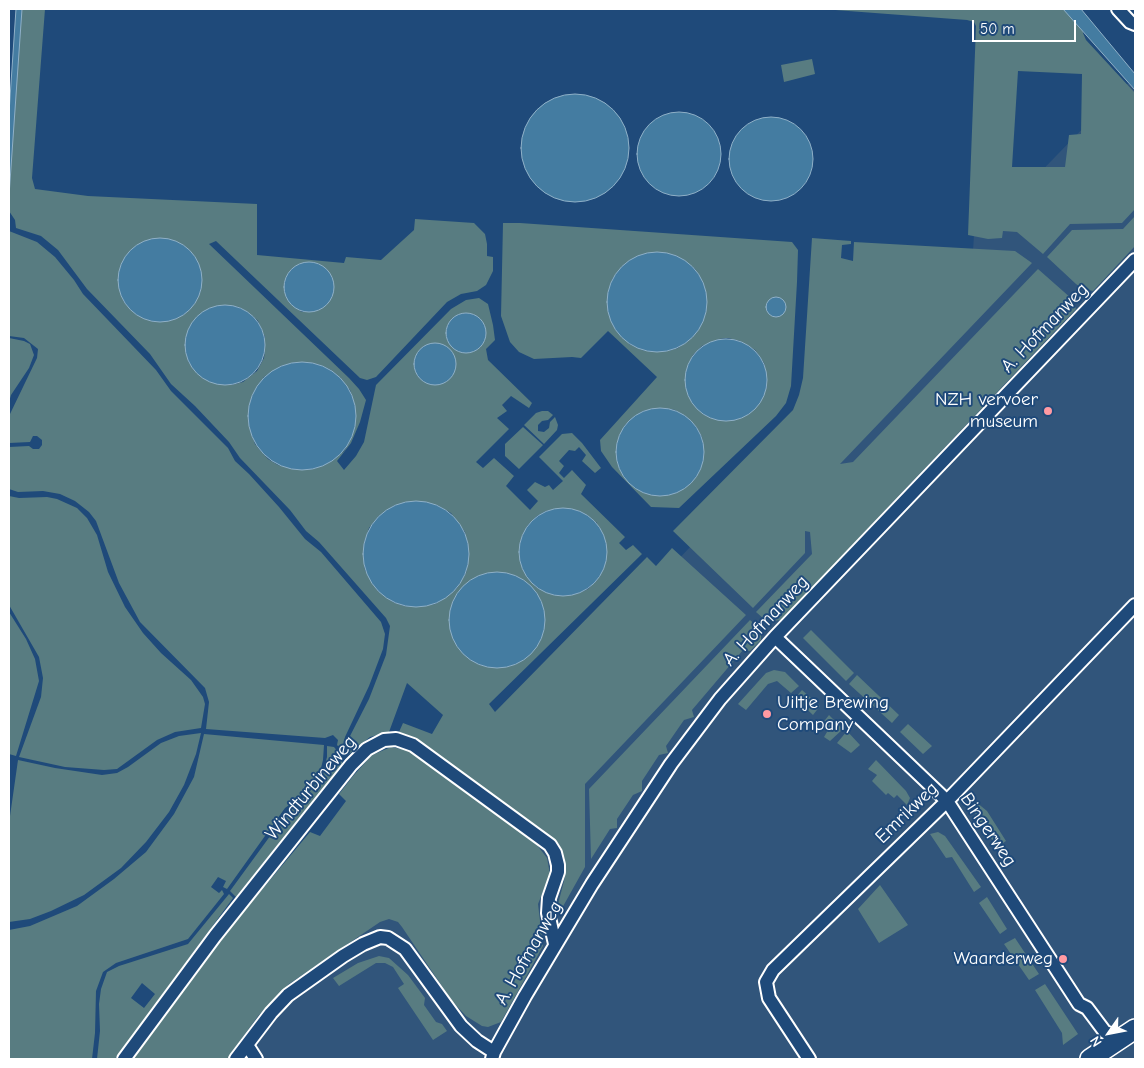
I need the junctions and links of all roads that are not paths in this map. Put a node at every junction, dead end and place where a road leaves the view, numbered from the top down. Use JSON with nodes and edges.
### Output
{"nodes":[{"id":1,"x":1118,"y":9,"type":"edge"},
{"id":2,"x":1135,"y":24,"type":"edge"},
{"id":3,"x":1135,"y":260,"type":"edge"},
{"id":4,"x":1135,"y":605,"type":"edge"},
{"id":5,"x":775,"y":637,"type":"junction"},
{"id":6,"x":947,"y":801,"type":"junction"},
{"id":7,"x":554,"y":944,"type":"junction"},
{"id":8,"x":1130,"y":1032,"type":"edge"},
{"id":9,"x":247,"y":1045,"type":"junction"},
{"id":10,"x":493,"y":1056,"type":"edge"},
{"id":11,"x":124,"y":1059,"type":"edge"},
{"id":12,"x":236,"y":1059,"type":"edge"},
{"id":13,"x":256,"y":1059,"type":"edge"},
{"id":14,"x":809,"y":1059,"type":"edge"},
{"id":15,"x":1090,"y":1059,"type":"edge"}],
"edges":[{"from":1,"to":2,"type":"street"},
{"from":3,"to":5,"type":"street","name":"A. Hofmanweg"},
{"from":4,"to":6,"type":"street","name":"Emrikweg"},
{"from":5,"to":6,"type":"street","name":"Bingerweg"},
{"from":5,"to":7,"type":"street","name":"A. Hofmanweg"},
{"from":6,"to":8,"type":"street","name":"Bingerweg"},
{"from":6,"to":14,"type":"street","name":"Emrikweg"},
{"from":7,"to":10,"type":"street","name":"A. Hofmanweg"},
{"from":7,"to":11,"type":"street","name":"Windturbineweg"},
{"from":8,"to":15,"type":"main road"},
{"from":9,"to":10,"type":"street"},
{"from":9,"to":12,"type":"street"},
{"from":9,"to":13,"type":"street"}]}
